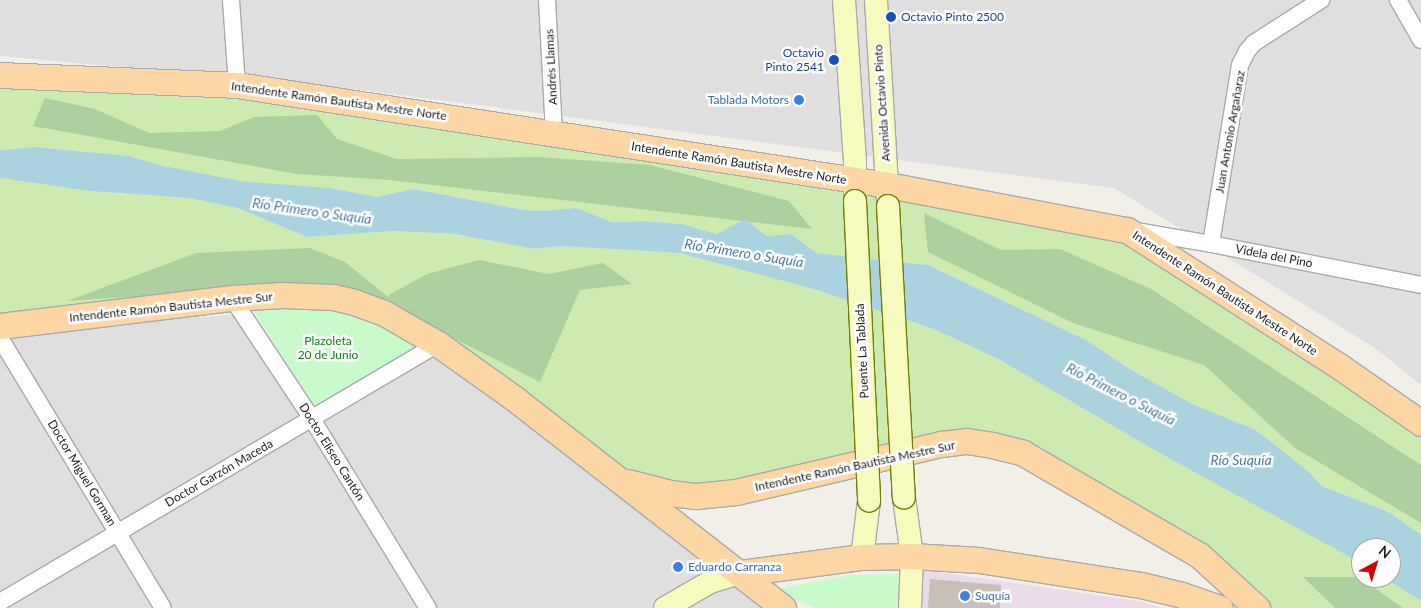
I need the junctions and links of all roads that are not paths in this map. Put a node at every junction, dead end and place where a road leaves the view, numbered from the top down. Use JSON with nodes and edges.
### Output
{"nodes":[{"id":1,"x":231,"y":0,"type":"edge"},
{"id":2,"x":547,"y":0,"type":"edge"},
{"id":3,"x":844,"y":0,"type":"edge"},
{"id":4,"x":876,"y":0,"type":"edge"},
{"id":5,"x":1322,"y":0,"type":"edge"},
{"id":6,"x":1398,"y":0,"type":"edge"},
{"id":7,"x":1421,"y":40,"type":"edge"},
{"id":8,"x":0,"y":75,"type":"edge"},
{"id":9,"x":237,"y":85,"type":"junction"},
{"id":10,"x":554,"y":133,"type":"junction"},
{"id":11,"x":855,"y":191,"type":"junction"},
{"id":12,"x":888,"y":196,"type":"junction"},
{"id":13,"x":1127,"y":230,"type":"junction"},
{"id":14,"x":1211,"y":244,"type":"junction"},
{"id":15,"x":1421,"y":285,"type":"edge"},
{"id":16,"x":232,"y":298,"type":"junction"},
{"id":17,"x":0,"y":326,"type":"edge"},
{"id":18,"x":0,"y":338,"type":"edge"},
{"id":19,"x":438,"y":344,"type":"junction"},
{"id":20,"x":312,"y":420,"type":"junction"},
{"id":21,"x":1421,"y":423,"type":"edge"},
{"id":22,"x":616,"y":479,"type":"junction"},
{"id":23,"x":117,"y":532,"type":"junction"},
{"id":24,"x":912,"y":556,"type":"junction"},
{"id":25,"x":862,"y":557,"type":"junction"},
{"id":26,"x":740,"y":572,"type":"junction"},
{"id":27,"x":0,"y":603,"type":"edge"},
{"id":28,"x":2,"y":608,"type":"edge"},
{"id":29,"x":163,"y":608,"type":"edge"},
{"id":30,"x":428,"y":608,"type":"edge"},
{"id":31,"x":665,"y":608,"type":"edge"},
{"id":32,"x":783,"y":608,"type":"edge"},
{"id":33,"x":910,"y":608,"type":"edge"},
{"id":34,"x":1220,"y":608,"type":"edge"},
{"id":35,"x":1257,"y":608,"type":"edge"}],
"edges":[{"from":1,"to":9,"type":"street"},
{"from":2,"to":10,"type":"street","name":"Andrés Llamas"},
{"from":3,"to":11,"type":"main road"},
{"from":4,"to":12,"type":"main road","name":"Avenida Octavio Pinto"},
{"from":5,"to":14,"type":"street","name":"Juan Antonio Argañaraz"},
{"from":6,"to":7,"type":"street"},
{"from":8,"to":9,"type":"main road","name":"Intendente Ramón Bautista Mestre Norte"},
{"from":9,"to":10,"type":"main road","name":"Intendente Ramón Bautista Mestre Norte"},
{"from":10,"to":11,"type":"main road","name":"Intendente Ramón Bautista Mestre Norte"},
{"from":11,"to":12,"type":"main road","name":"Intendente Ramón Bautista Mestre Norte"},
{"from":11,"to":25,"type":"main road","name":"Puente La Tablada","bridge":true},
{"from":12,"to":13,"type":"main road","name":"Intendente Ramón Bautista Mestre Norte"},
{"from":12,"to":24,"type":"main road","bridge":true},
{"from":13,"to":14,"type":"street","name":"Videla del Pino"},
{"from":13,"to":21,"type":"main road","name":"Intendente Ramón Bautista Mestre Norte"},
{"from":14,"to":15,"type":"street","name":"Videla del Pino"},
{"from":16,"to":17,"type":"main road","name":"Intendente Ramón Bautista Mestre Sur"},
{"from":16,"to":19,"type":"main road","name":"Intendente Ramón Bautista Mestre Sur"},
{"from":16,"to":20,"type":"street","name":"Doctor Eliseo Cantón"},
{"from":18,"to":23,"type":"street","name":"Doctor Miguel Gorman"},
{"from":19,"to":20,"type":"street","name":"Doctor Garzón Maceda"},
{"from":19,"to":22,"type":"main road","name":"Intendente Ramón Bautista Mestre Sur"},
{"from":20,"to":23,"type":"street","name":"Doctor Garzón Maceda"},
{"from":20,"to":30,"type":"street","name":"Doctor Eliseo Cantón"},
{"from":22,"to":26,"type":"main road","name":"Intendente Ramón Bautista Mestre Sur"},
{"from":22,"to":35,"type":"main road","name":"Intendente Ramón Bautista Mestre Sur"},
{"from":23,"to":27,"type":"street","name":"Doctor Garzón Maceda"},
{"from":23,"to":29,"type":"street","name":"Doctor Miguel Gorman"},
{"from":24,"to":25,"type":"main road"},
{"from":24,"to":33,"type":"main road"},
{"from":24,"to":34,"type":"main road"},
{"from":25,"to":26,"type":"main road"},
{"from":26,"to":31,"type":"main road"},
{"from":26,"to":32,"type":"main road","name":"Intendente Ramón Bautista Mestre Sur"},
{"from":27,"to":28,"type":"street"}]}
